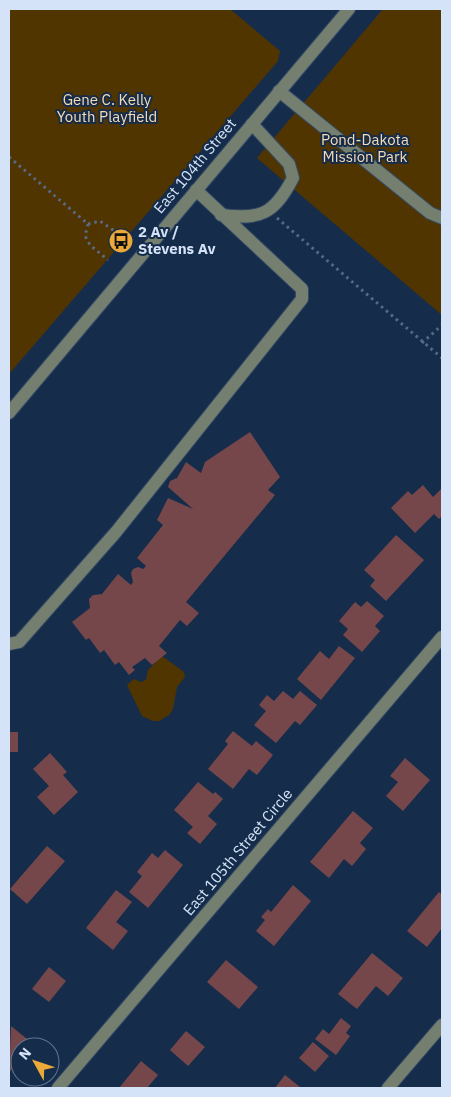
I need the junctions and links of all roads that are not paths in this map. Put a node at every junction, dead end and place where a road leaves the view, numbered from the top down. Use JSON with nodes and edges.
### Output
{"nodes":[{"id":1,"x":349,"y":9,"type":"edge"},
{"id":2,"x":280,"y":91,"type":"junction"},
{"id":3,"x":252,"y":124,"type":"junction"},
{"id":4,"x":196,"y":190,"type":"junction"},
{"id":5,"x":221,"y":214,"type":"junction"},
{"id":6,"x":442,"y":218,"type":"edge"},
{"id":7,"x":9,"y":412,"type":"edge"},
{"id":8,"x":442,"y":637,"type":"edge"},
{"id":9,"x":9,"y":644,"type":"edge"},
{"id":10,"x":442,"y":1025,"type":"edge"},
{"id":11,"x":58,"y":1088,"type":"edge"},
{"id":12,"x":388,"y":1088,"type":"edge"}],
"edges":[{"from":1,"to":2,"type":"street","name":"East 104th Street"},
{"from":2,"to":3,"type":"street","name":"East 104th Street"},
{"from":2,"to":6,"type":"street"},
{"from":3,"to":4,"type":"street","name":"East 104th Street"},
{"from":3,"to":5,"type":"street"},
{"from":4,"to":5,"type":"street"},
{"from":4,"to":7,"type":"street","name":"East 104th Street"},
{"from":5,"to":9,"type":"street"},
{"from":8,"to":11,"type":"street","name":"East 105th Street Circle"},
{"from":10,"to":12,"type":"street"}]}
